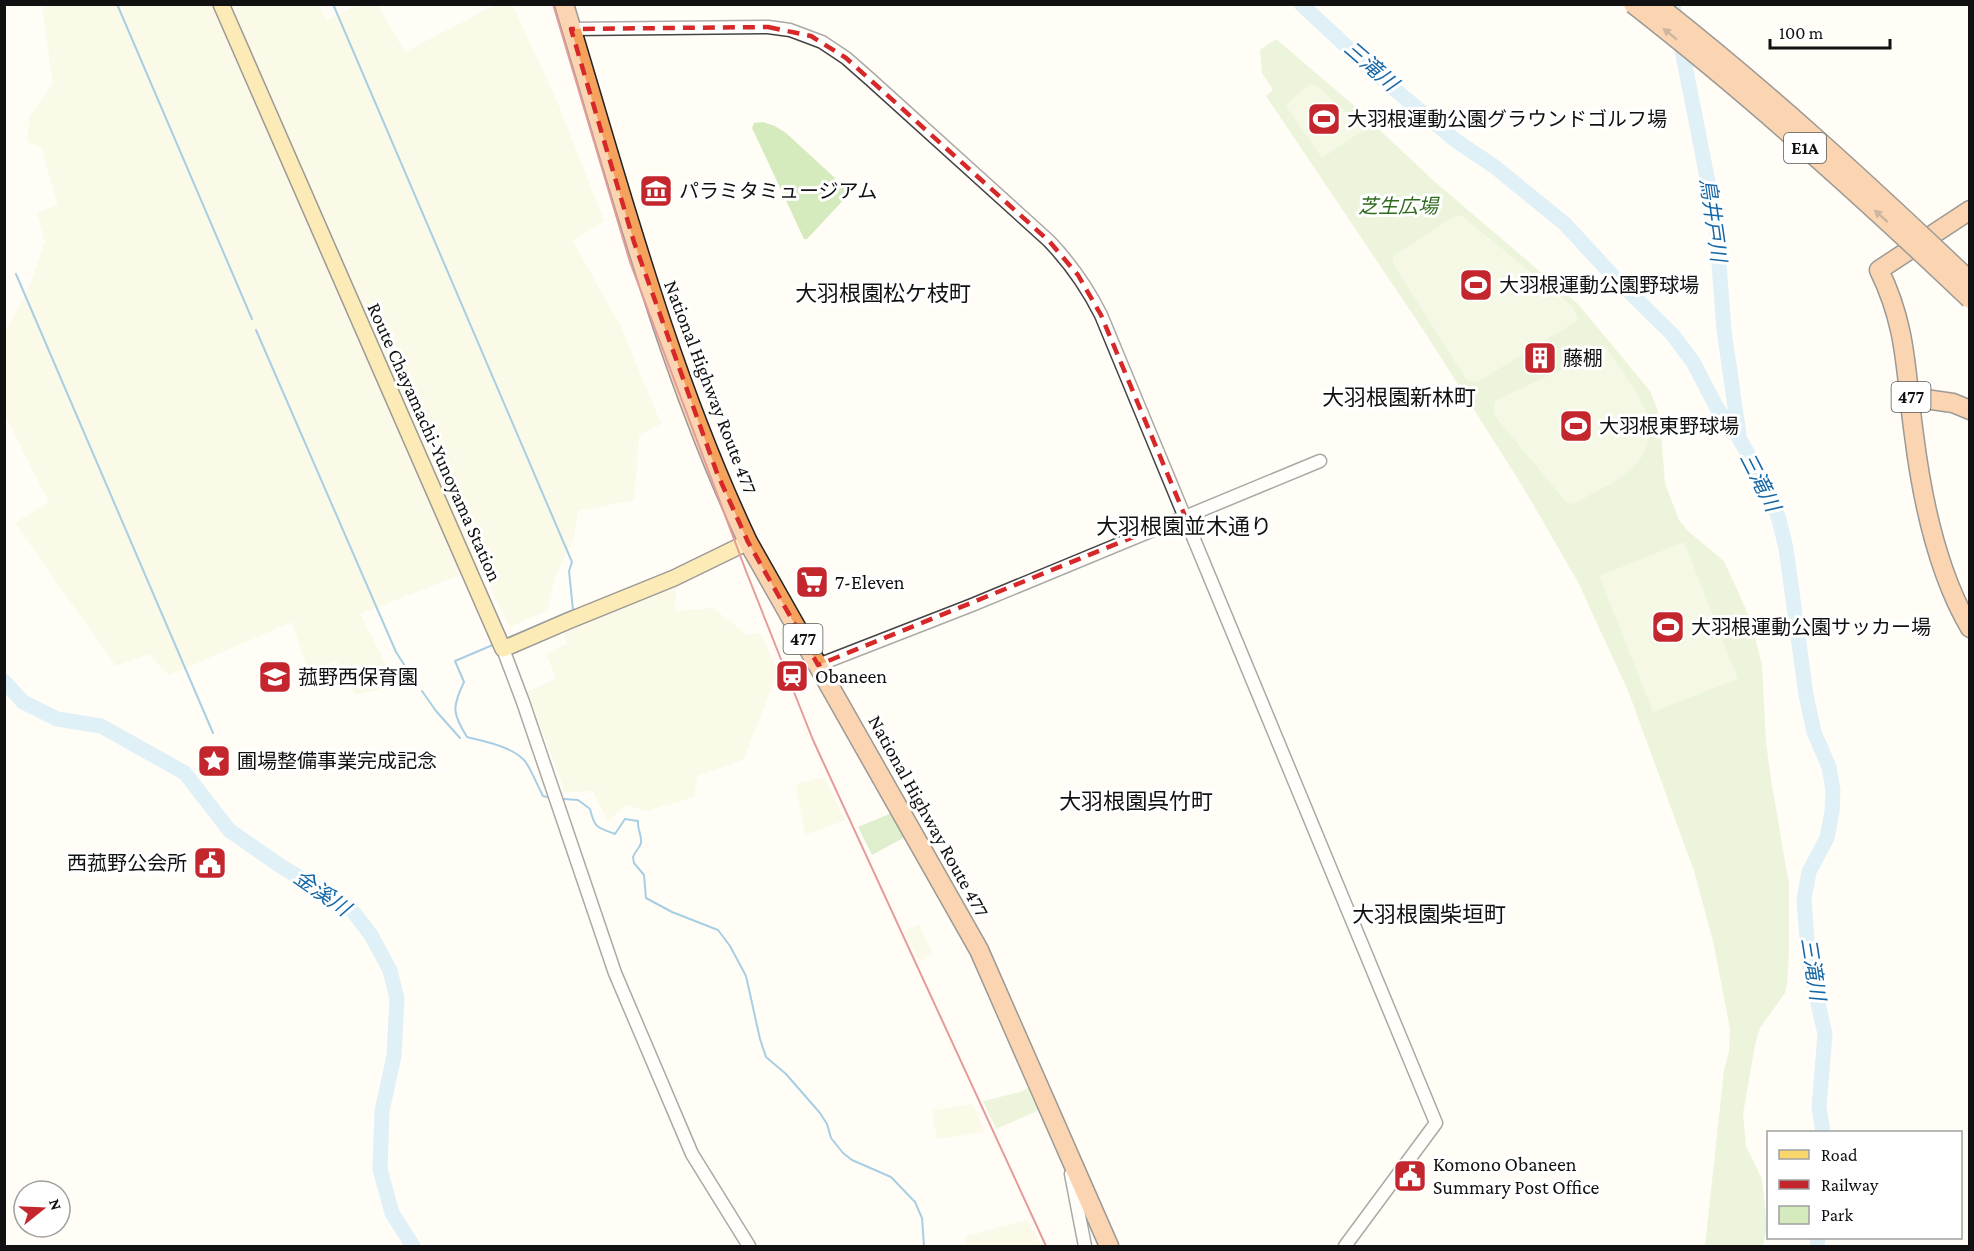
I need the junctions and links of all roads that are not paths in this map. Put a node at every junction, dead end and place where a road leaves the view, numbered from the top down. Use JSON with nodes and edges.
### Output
{"nodes":[{"id":1,"x":221,"y":4,"type":"edge"},
{"id":2,"x":564,"y":4,"type":"edge"},
{"id":3,"x":1633,"y":4,"type":"edge"},
{"id":4,"x":1656,"y":4,"type":"edge"},
{"id":5,"x":571,"y":29,"type":"junction"},
{"id":6,"x":1970,"y":210,"type":"edge"},
{"id":7,"x":1970,"y":281,"type":"edge"},
{"id":8,"x":1970,"y":299,"type":"edge"},
{"id":9,"x":1911,"y":398,"type":"junction"},
{"id":10,"x":1970,"y":410,"type":"edge"},
{"id":11,"x":1320,"y":461,"type":"dead end"},
{"id":12,"x":1185,"y":516,"type":"junction"},
{"id":13,"x":748,"y":542,"type":"junction"},
{"id":14,"x":1970,"y":628,"type":"edge"},
{"id":15,"x":500,"y":644,"type":"junction"},
{"id":16,"x":818,"y":665,"type":"junction"},
{"id":17,"x":1070,"y":1157,"type":"junction"},
{"id":18,"x":749,"y":1246,"type":"edge"},
{"id":19,"x":1085,"y":1246,"type":"edge"},
{"id":20,"x":1109,"y":1246,"type":"edge"},
{"id":21,"x":1345,"y":1246,"type":"edge"}],
"edges":[{"from":1,"to":15,"type":"main road","name":"Route Chayamachi-Yunoyama Station"},
{"from":2,"to":5,"type":"highway","name":"National Highway Route 477","number":"477"},
{"from":8,"to":3,"type":"highway","number":"E1A","one_way":true,"bridge":true},
{"from":4,"to":7,"type":"highway","number":"E1A","bridge":true},
{"from":5,"to":12,"type":"street"},
{"from":5,"to":13,"type":"highway","name":"National Highway Route 477","number":"477"},
{"from":6,"to":9,"type":"highway","number":"477"},
{"from":9,"to":10,"type":"highway"},
{"from":9,"to":14,"type":"highway","number":"477"},
{"from":11,"to":12,"type":"street"},
{"from":12,"to":16,"type":"street"},
{"from":12,"to":21,"type":"street"},
{"from":13,"to":15,"type":"main road"},
{"from":13,"to":16,"type":"highway","name":"National Highway Route 477","number":"477"},
{"from":15,"to":18,"type":"street"},
{"from":16,"to":17,"type":"highway","name":"National Highway Route 477","number":"477"},
{"from":17,"to":19,"type":"street"},
{"from":17,"to":20,"type":"highway","name":"National Highway Route 477","number":"477"}]}
